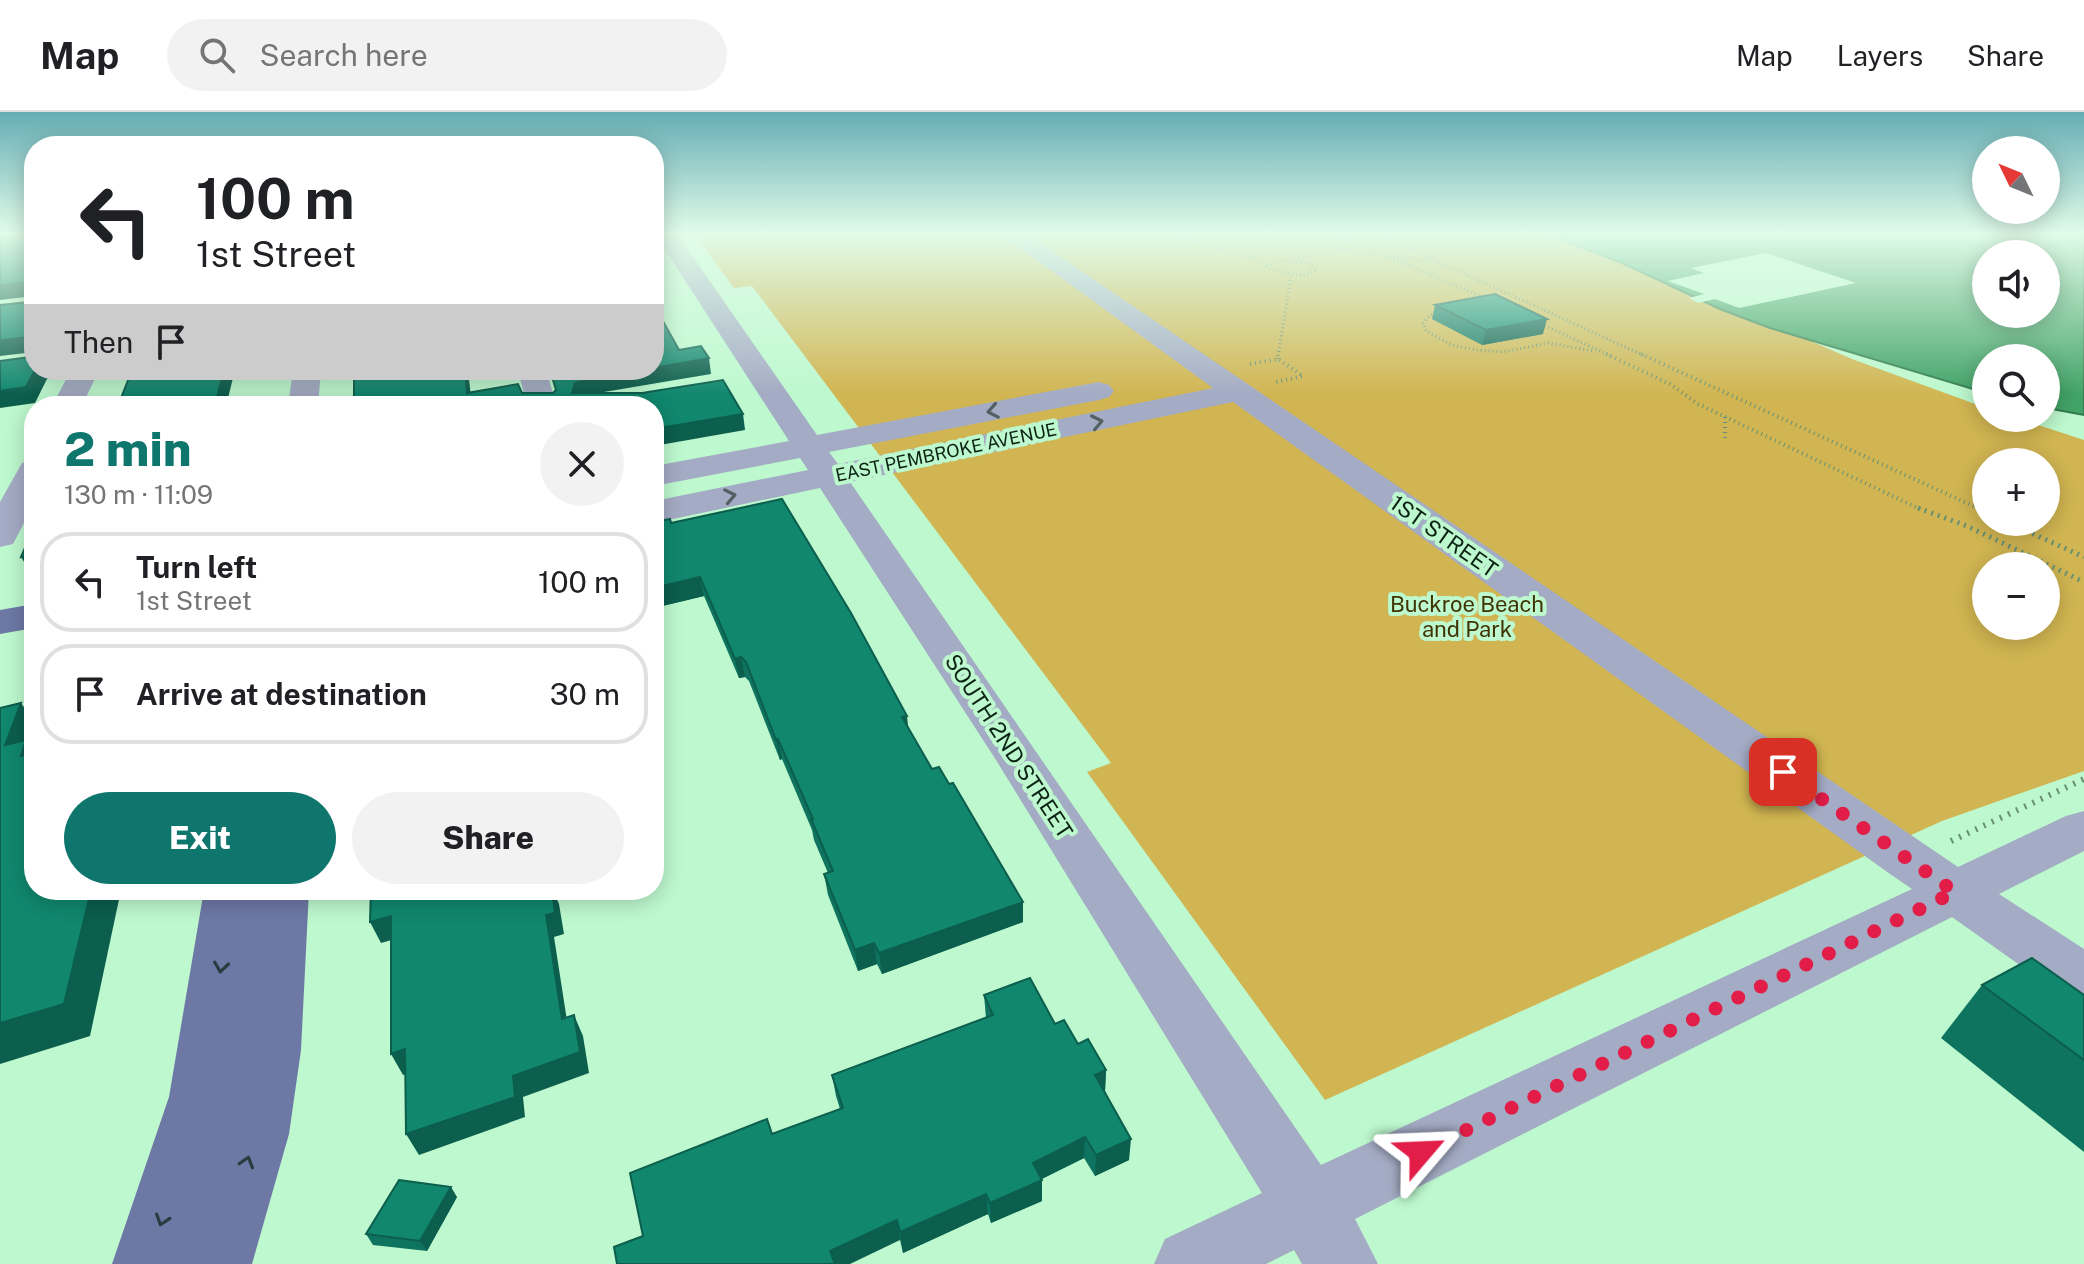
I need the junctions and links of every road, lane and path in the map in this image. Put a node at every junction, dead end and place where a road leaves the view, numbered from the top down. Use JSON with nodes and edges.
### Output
{"nodes":[{"id":1,"x":692,"y":288,"type":"edge"},
{"id":2,"x":1097,"y":288,"type":"edge"},
{"id":3,"x":1289,"y":288,"type":"edge"},
{"id":4,"x":1462,"y":288,"type":"edge"},
{"id":5,"x":1494,"y":288,"type":"edge"},
{"id":6,"x":1491,"y":301,"type":"edge"},
{"id":7,"x":1443,"y":312,"type":"edge"},
{"id":8,"x":1533,"y":320,"type":"edge"},
{"id":9,"x":1602,"y":352,"type":"junction"},
{"id":10,"x":1278,"y":359,"type":"junction"},
{"id":11,"x":1240,"y":378,"type":"junction"},
{"id":12,"x":1154,"y":380,"type":"dead end"},
{"id":13,"x":1123,"y":386,"type":"dead end"},
{"id":14,"x":1725,"y":417,"type":"junction"},
{"id":15,"x":1725,"y":442,"type":"dead end"},
{"id":16,"x":819,"y":461,"type":"junction"},
{"id":17,"x":664,"y":475,"type":"edge"},
{"id":18,"x":17,"y":504,"type":"edge"},
{"id":19,"x":1972,"y":506,"type":"edge"},
{"id":20,"x":664,"y":509,"type":"edge"},
{"id":21,"x":0,"y":536,"type":"edge"},
{"id":22,"x":2038,"y":536,"type":"edge"},
{"id":23,"x":2084,"y":557,"type":"edge"},
{"id":24,"x":2084,"y":582,"type":"edge"},
{"id":25,"x":24,"y":618,"type":"edge"},
{"id":26,"x":0,"y":622,"type":"edge"},
{"id":27,"x":2084,"y":779,"type":"edge"},
{"id":28,"x":2084,"y":829,"type":"edge"},
{"id":29,"x":1932,"y":876,"type":"junction"},
{"id":30,"x":230,"y":900,"type":"edge"},
{"id":31,"x":281,"y":900,"type":"edge"},
{"id":32,"x":2084,"y":979,"type":"edge"},
{"id":33,"x":1308,"y":1206,"type":"junction"},
{"id":34,"x":148,"y":1264,"type":"edge"},
{"id":35,"x":216,"y":1264,"type":"edge"},
{"id":36,"x":1190,"y":1264,"type":"edge"},
{"id":37,"x":1342,"y":1264,"type":"edge"}],
"edges":[{"from":1,"to":16,"type":"street","name":"SOUTH 2ND STREET"},
{"from":2,"to":11,"type":"street","name":"1ST STREET"},
{"from":3,"to":10,"type":"path"},
{"from":4,"to":6,"type":"path"},
{"from":5,"to":19,"type":"path"},
{"from":7,"to":9,"type":"path"},
{"from":8,"to":9,"type":"path"},
{"from":9,"to":14,"type":"path"},
{"from":10,"to":11,"type":"path"},
{"from":10,"to":11,"type":"path"},
{"from":11,"to":12,"type":"street"},
{"from":16,"to":11,"type":"street","name":"EAST PEMBROKE AVENUE","one_way":true},
{"from":11,"to":29,"type":"street","name":"1ST STREET"},
{"from":13,"to":16,"type":"street","name":"EAST PEMBROKE AVENUE","one_way":true},
{"from":14,"to":15,"type":"path"},
{"from":14,"to":24,"type":"path"},
{"from":16,"to":17,"type":"street","name":"EAST PEMBROKE AVENUE"},
{"from":20,"to":16,"type":"street","name":"EAST PEMBROKE AVENUE","one_way":true},
{"from":16,"to":33,"type":"street","name":"SOUTH 2ND STREET"},
{"from":18,"to":21,"type":"street"},
{"from":22,"to":23,"type":"path"},
{"from":25,"to":26,"type":"main road"},
{"from":27,"to":29,"type":"path"},
{"from":28,"to":29,"type":"street"},
{"from":29,"to":32,"type":"street","name":"1ST STREET"},
{"from":29,"to":33,"type":"street"},
{"from":30,"to":34,"type":"main road","one_way":true},
{"from":35,"to":31,"type":"main road","one_way":true},
{"from":33,"to":36,"type":"street"},
{"from":33,"to":37,"type":"street","name":"SOUTH 2ND STREET"}]}
